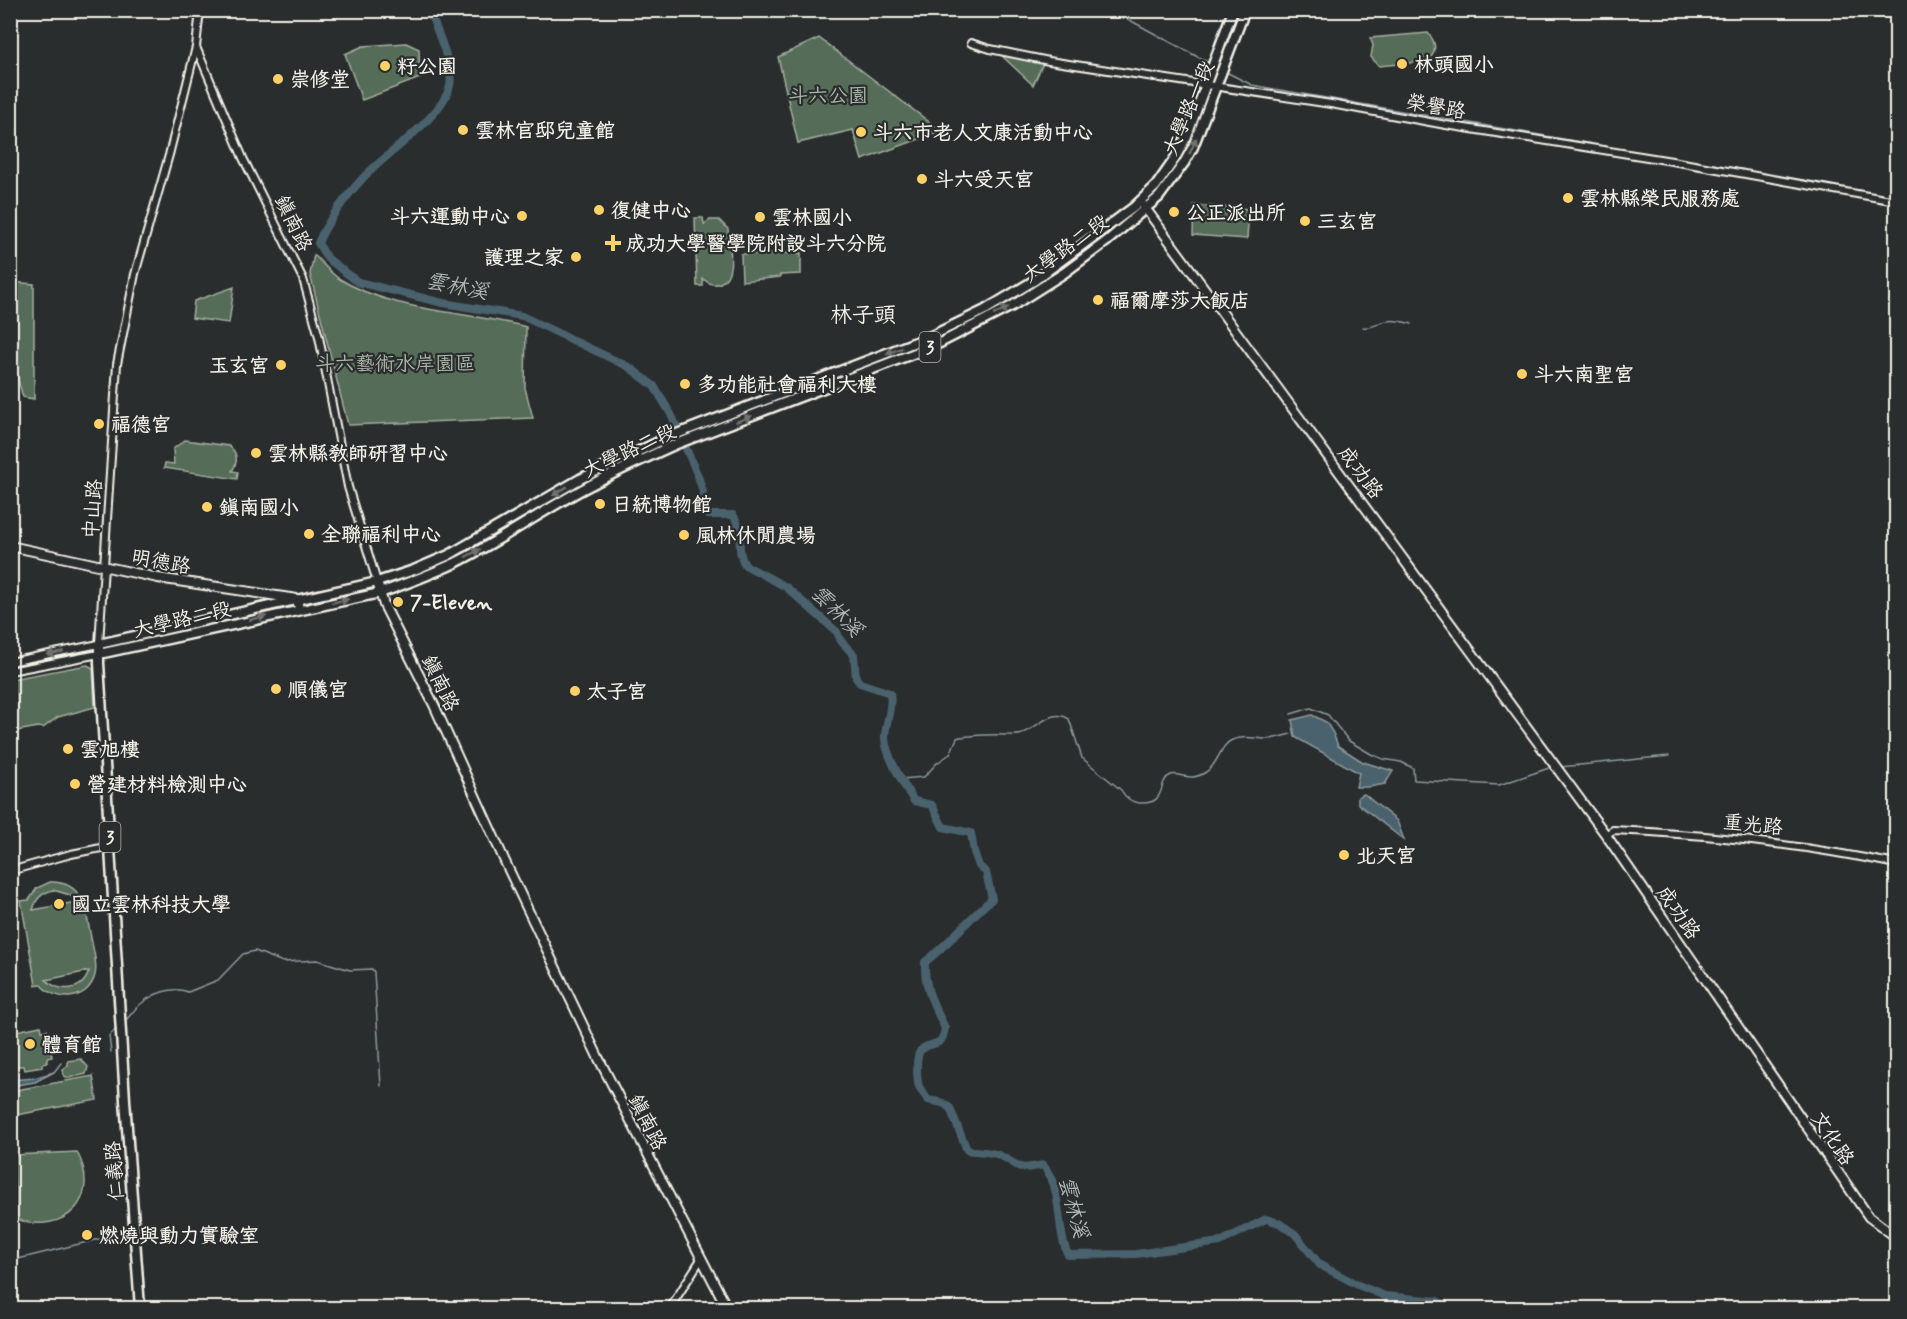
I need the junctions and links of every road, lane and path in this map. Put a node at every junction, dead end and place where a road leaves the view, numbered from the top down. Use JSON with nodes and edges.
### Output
{"nodes":[{"id":1,"x":200,"y":10,"type":"edge"},
{"id":2,"x":1233,"y":10,"type":"edge"},
{"id":3,"x":1245,"y":10,"type":"edge"},
{"id":4,"x":971,"y":43,"type":"dead end"},
{"id":5,"x":196,"y":47,"type":"junction"},
{"id":6,"x":1206,"y":86,"type":"junction"},
{"id":7,"x":1217,"y":87,"type":"junction"},
{"id":8,"x":1896,"y":201,"type":"edge"},
{"id":9,"x":1143,"y":205,"type":"junction"},
{"id":10,"x":966,"y":324,"type":"junction"},
{"id":11,"x":771,"y":398,"type":"junction"},
{"id":12,"x":774,"y":408,"type":"junction"},
{"id":13,"x":688,"y":435,"type":"junction"},
{"id":14,"x":672,"y":441,"type":"junction"},
{"id":15,"x":10,"y":546,"type":"edge"},
{"id":16,"x":449,"y":555,"type":"junction"},
{"id":17,"x":452,"y":564,"type":"junction"},
{"id":18,"x":105,"y":567,"type":"junction"},
{"id":19,"x":377,"y":582,"type":"junction"},
{"id":20,"x":380,"y":592,"type":"junction"},
{"id":21,"x":297,"y":599,"type":"junction"},
{"id":22,"x":299,"y":609,"type":"junction"},
{"id":23,"x":99,"y":644,"type":"junction"},
{"id":24,"x":99,"y":654,"type":"junction"},
{"id":25,"x":10,"y":662,"type":"edge"},
{"id":26,"x":10,"y":671,"type":"edge"},
{"id":27,"x":1606,"y":835,"type":"junction"},
{"id":28,"x":111,"y":846,"type":"junction"},
{"id":29,"x":1896,"y":864,"type":"edge"},
{"id":30,"x":10,"y":871,"type":"edge"},
{"id":31,"x":122,"y":1030,"type":"joint"},
{"id":32,"x":1772,"y":1076,"type":"joint"},
{"id":33,"x":1896,"y":1238,"type":"edge"},
{"id":34,"x":701,"y":1259,"type":"junction"},
{"id":35,"x":141,"y":1308,"type":"edge"},
{"id":36,"x":670,"y":1308,"type":"edge"},
{"id":37,"x":727,"y":1308,"type":"edge"}],
"edges":[{"from":1,"to":5,"type":"street","name":"中山路"},
{"from":2,"to":6,"type":"main road","name":"大學路一段","number":"3"},
{"from":3,"to":7,"type":"main road","name":"大學路一段","number":"3"},
{"from":4,"to":6,"type":"street","name":"榮譽路"},
{"from":5,"to":18,"type":"street","name":"中山路"},
{"from":5,"to":19,"type":"street","name":"鎮南路"},
{"from":6,"to":7,"type":"street","name":"榮譽路"},
{"from":6,"to":9,"type":"main road","name":"大學路一段","number":"3"},
{"from":7,"to":8,"type":"street","name":"榮譽路"},
{"from":9,"to":7,"type":"main road","name":"大學路一段","number":"3","one_way":true},
{"from":9,"to":10,"type":"main road","name":"大學路二段","number":"3"},
{"from":9,"to":27,"type":"main road","name":"成功路"},
{"from":10,"to":11,"type":"main road","name":"大學路二段","number":"3","one_way":true},
{"from":10,"to":12,"type":"main road","name":"大學路二段","number":"3"},
{"from":11,"to":12,"type":"main road"},
{"from":11,"to":13,"type":"main road","name":"大學路二段","number":"3"},
{"from":13,"to":12,"type":"main road","name":"大學路二段","number":"3","one_way":true},
{"from":13,"to":14,"type":"main road","name":"大學路二段","number":"3"},
{"from":14,"to":16,"type":"main road","name":"大學路二段","number":"3","one_way":true},
{"from":17,"to":14,"type":"main road","name":"大學路二段","number":"3","one_way":true},
{"from":15,"to":18,"type":"main road","name":"明德路"},
{"from":16,"to":17,"type":"main road"},
{"from":16,"to":19,"type":"main road","name":"大學路二段","number":"3"},
{"from":17,"to":20,"type":"main road","name":"大學路二段","number":"3"},
{"from":18,"to":21,"type":"main road","name":"明德路"},
{"from":18,"to":23,"type":"street","name":"中山路"},
{"from":19,"to":20,"type":"main road","name":"鎮南路"},
{"from":19,"to":21,"type":"main road","name":"大學路二段","number":"3"},
{"from":22,"to":20,"type":"main road","name":"大學路二段","number":"3","one_way":true},
{"from":20,"to":34,"type":"main road","name":"鎮南路"},
{"from":21,"to":22,"type":"main road"},
{"from":21,"to":23,"type":"main road","name":"大學路二段","number":"3"},
{"from":24,"to":22,"type":"main road","name":"大學路二段","number":"3","one_way":true},
{"from":23,"to":24,"type":"main road","name":"中山路","number":"3"},
{"from":23,"to":25,"type":"street","one_way":true},
{"from":24,"to":26,"type":"street"},
{"from":24,"to":28,"type":"main road","name":"中山路","number":"3"},
{"from":27,"to":29,"type":"street","name":"重光路"},
{"from":27,"to":32,"type":"main road","name":"成功路"},
{"from":28,"to":30,"type":"street"},
{"from":28,"to":31,"type":"main road","name":"中山路","number":"3"},
{"from":31,"to":35,"type":"main road","name":"仁義路","number":"3"},
{"from":32,"to":33,"type":"main road","name":"文化路"},
{"from":34,"to":36,"type":"street"},
{"from":34,"to":37,"type":"main road","name":"鎮南路"}]}
